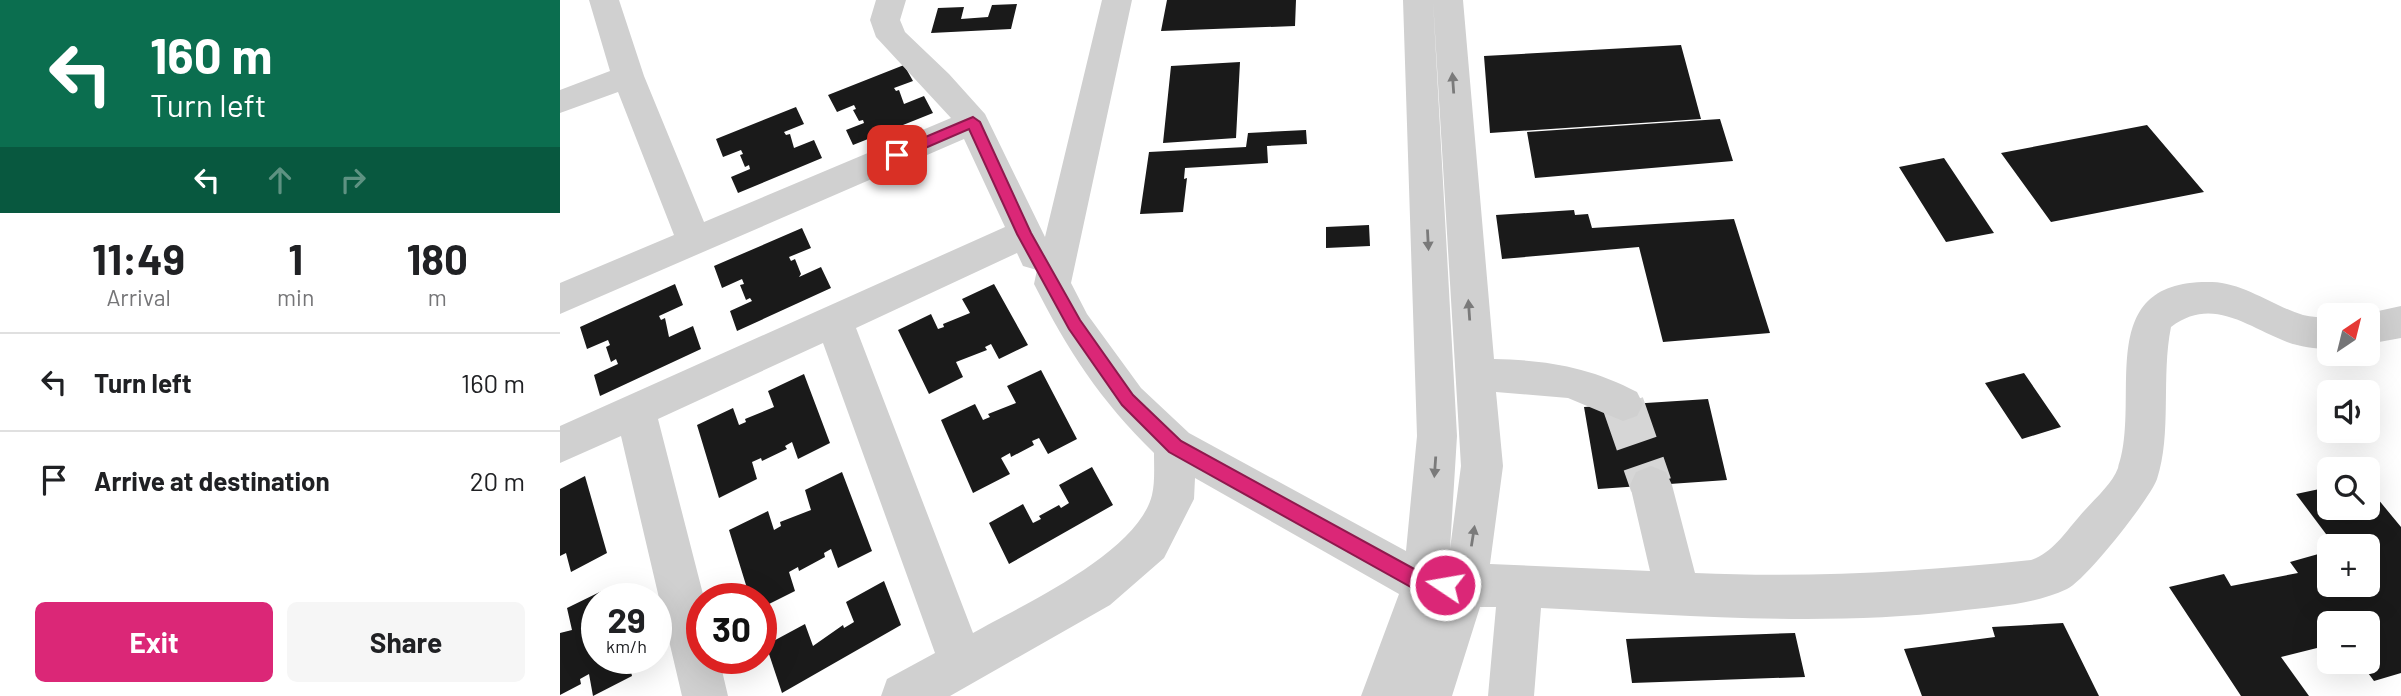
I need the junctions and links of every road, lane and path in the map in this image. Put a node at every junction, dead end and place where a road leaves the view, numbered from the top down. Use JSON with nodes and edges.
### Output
{"nodes":[{"id":1,"x":604,"y":0,"type":"edge"},
{"id":2,"x":891,"y":0,"type":"edge"},
{"id":3,"x":1117,"y":0,"type":"edge"},
{"id":4,"x":1418,"y":0,"type":"edge"},
{"id":5,"x":1448,"y":0,"type":"edge"},
{"id":6,"x":1435,"y":46,"type":"junction"},
{"id":7,"x":628,"y":76,"type":"junction"},
{"id":8,"x":560,"y":102,"type":"edge"},
{"id":9,"x":973,"y":122,"type":"junction"},
{"id":10,"x":1443,"y":180,"type":"junction"},
{"id":11,"x":1024,"y":234,"type":"junction"},
{"id":12,"x":694,"y":240,"type":"junction"},
{"id":13,"x":1052,"y":284,"type":"junction"},
{"id":14,"x":560,"y":299,"type":"edge"},
{"id":15,"x":834,"y":321,"type":"junction"},
{"id":16,"x":2401,"y":322,"type":"edge"},
{"id":17,"x":2380,"y":326,"type":"edge"},
{"id":18,"x":2317,"y":332,"type":"edge"},
{"id":19,"x":1474,"y":375,"type":"junction"},
{"id":20,"x":1623,"y":404,"type":"tunnel mouth"},
{"id":21,"x":635,"y":409,"type":"junction"},
{"id":22,"x":560,"y":445,"type":"edge"},
{"id":23,"x":1175,"y":446,"type":"junction"},
{"id":24,"x":1651,"y":485,"type":"tunnel mouth"},
{"id":25,"x":1425,"y":585,"type":"junction"},
{"id":26,"x":1466,"y":585,"type":"junction"},
{"id":27,"x":1520,"y":586,"type":"junction"},
{"id":28,"x":1678,"y":594,"type":"junction"},
{"id":29,"x":962,"y":664,"type":"junction"},
{"id":30,"x":705,"y":696,"type":"edge"},
{"id":31,"x":904,"y":696,"type":"edge"},
{"id":32,"x":1384,"y":696,"type":"edge"},
{"id":33,"x":1429,"y":696,"type":"edge"},
{"id":34,"x":1511,"y":696,"type":"edge"}],
"edges":[{"from":1,"to":7,"type":"street"},
{"from":2,"to":9,"type":"street"},
{"from":3,"to":13,"type":"street"},
{"from":4,"to":6,"type":"street"},
{"from":5,"to":6,"type":"street"},
{"from":6,"to":10,"type":"street"},
{"from":7,"to":8,"type":"street"},
{"from":7,"to":12,"type":"street"},
{"from":9,"to":11,"type":"street"},
{"from":9,"to":12,"type":"street"},
{"from":19,"to":10,"type":"street","one_way":true},
{"from":10,"to":25,"type":"street","one_way":true},
{"from":11,"to":13,"type":"street"},
{"from":11,"to":15,"type":"street"},
{"from":12,"to":14,"type":"street"},
{"from":13,"to":23,"type":"street"},
{"from":15,"to":21,"type":"street"},
{"from":15,"to":29,"type":"street"},
{"from":16,"to":17,"type":"street"},
{"from":18,"to":28,"type":"street"},
{"from":19,"to":20,"type":"street"},
{"from":26,"to":19,"type":"street","one_way":true},
{"from":21,"to":22,"type":"street"},
{"from":21,"to":30,"type":"street"},
{"from":23,"to":25,"type":"street"},
{"from":23,"to":29,"type":"street"},
{"from":24,"to":28,"type":"street"},
{"from":25,"to":26,"type":"street"},
{"from":25,"to":32,"type":"street"},
{"from":26,"to":27,"type":"street"},
{"from":26,"to":33,"type":"street"},
{"from":27,"to":28,"type":"street"},
{"from":27,"to":34,"type":"street"},
{"from":29,"to":31,"type":"street"}]}
